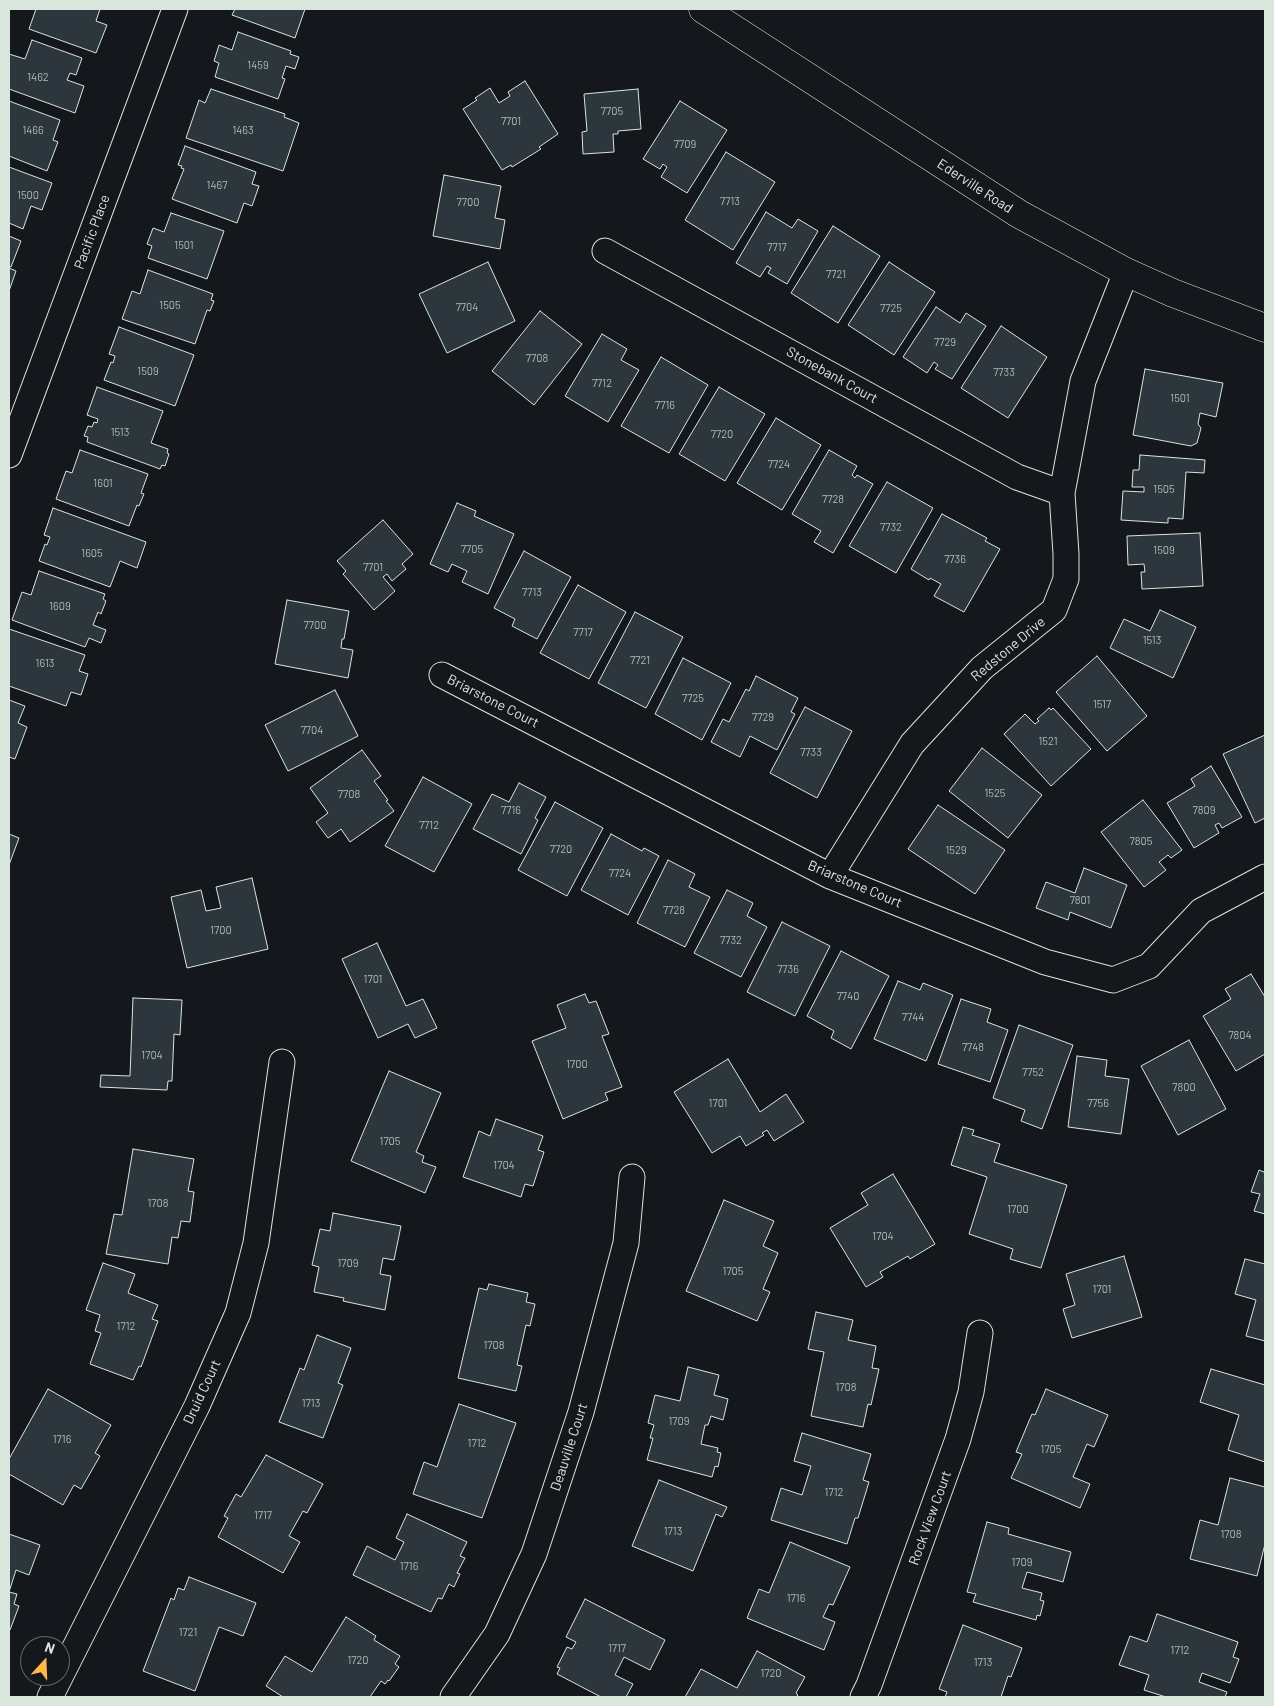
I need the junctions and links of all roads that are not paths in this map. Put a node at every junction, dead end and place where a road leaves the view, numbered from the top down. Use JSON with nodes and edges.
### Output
{"nodes":[{"id":1,"x":174,"y":9,"type":"edge"},
{"id":2,"x":703,"y":9,"type":"edge"},
{"id":3,"x":605,"y":251,"type":"dead end"},
{"id":4,"x":1126,"y":272,"type":"junction"},
{"id":5,"x":1265,"y":328,"type":"edge"},
{"id":6,"x":9,"y":455,"type":"edge"},
{"id":7,"x":1062,"y":493,"type":"junction"},
{"id":8,"x":442,"y":675,"type":"dead end"},
{"id":9,"x":830,"y":876,"type":"junction"},
{"id":10,"x":1265,"y":877,"type":"edge"},
{"id":11,"x":282,"y":1062,"type":"dead end"},
{"id":12,"x":632,"y":1177,"type":"dead end"},
{"id":13,"x":980,"y":1334,"type":"dead end"},
{"id":14,"x":50,"y":1697,"type":"edge"},
{"id":15,"x":453,"y":1697,"type":"edge"},
{"id":16,"x":862,"y":1697,"type":"edge"}],
"edges":[{"from":1,"to":6,"type":"street","name":"Pacific Place"},
{"from":2,"to":4,"type":"street","name":"Ederville Road"},
{"from":3,"to":7,"type":"street","name":"Stonebank Court"},
{"from":4,"to":5,"type":"street","name":"Ederville Road"},
{"from":4,"to":7,"type":"street","name":"Redstone Drive"},
{"from":7,"to":9,"type":"street","name":"Redstone Drive"},
{"from":8,"to":9,"type":"street","name":"Briarstone Court"},
{"from":9,"to":10,"type":"street","name":"Briarstone Court"},
{"from":11,"to":14,"type":"street","name":"Druid Court"},
{"from":12,"to":15,"type":"street","name":"Deauville Court"},
{"from":13,"to":16,"type":"street","name":"Rock View Court"}]}
